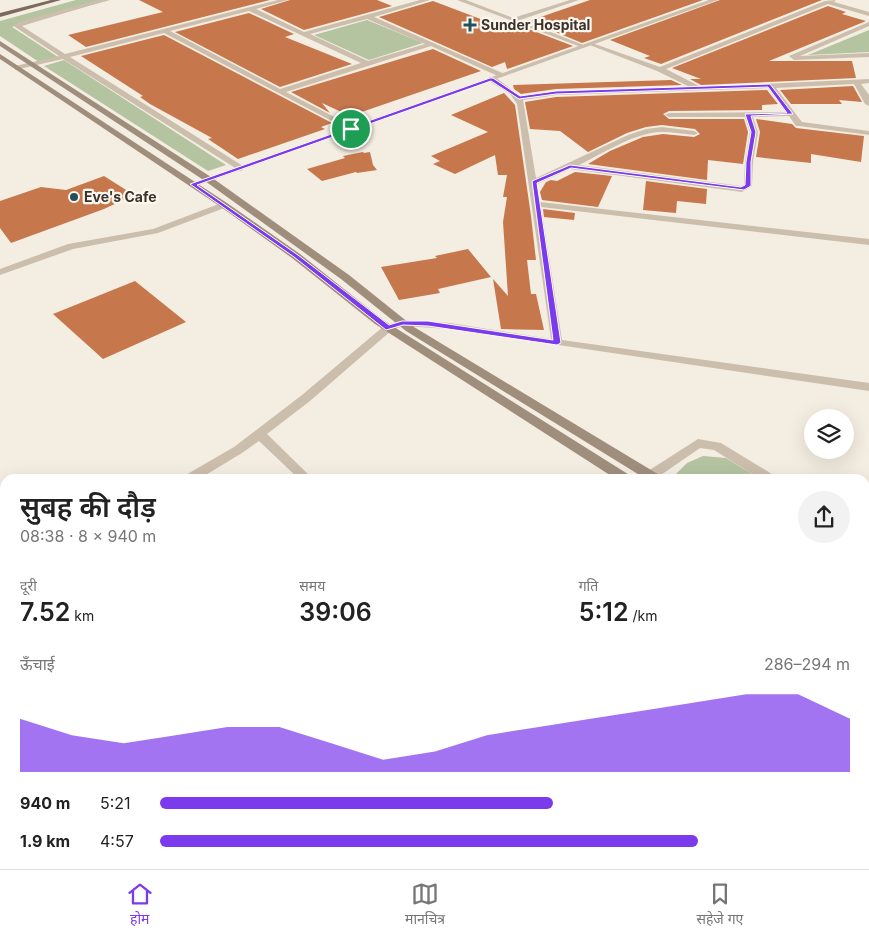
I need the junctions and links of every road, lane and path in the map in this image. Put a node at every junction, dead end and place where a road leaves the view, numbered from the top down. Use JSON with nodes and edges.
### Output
{"nodes":[{"id":1,"x":39,"y":0,"type":"edge"},
{"id":2,"x":58,"y":0,"type":"edge"},
{"id":3,"x":105,"y":0,"type":"edge"},
{"id":4,"x":285,"y":0,"type":"edge"},
{"id":5,"x":427,"y":0,"type":"edge"},
{"id":6,"x":460,"y":0,"type":"edge"},
{"id":7,"x":576,"y":0,"type":"edge"},
{"id":8,"x":715,"y":0,"type":"edge"},
{"id":9,"x":830,"y":1,"type":"edge"},
{"id":10,"x":250,"y":9,"type":"junction"},
{"id":11,"x":0,"y":10,"type":"edge"},
{"id":12,"x":869,"y":14,"type":"edge"},
{"id":13,"x":0,"y":15,"type":"edge"},
{"id":14,"x":367,"y":16,"type":"junction"},
{"id":15,"x":513,"y":20,"type":"junction"},
{"id":16,"x":869,"y":24,"type":"edge"},
{"id":17,"x":165,"y":31,"type":"junction"},
{"id":18,"x":304,"y":34,"type":"junction"},
{"id":19,"x":0,"y":44,"type":"edge"},
{"id":20,"x":431,"y":44,"type":"junction"},
{"id":21,"x":586,"y":45,"type":"junction"},
{"id":22,"x":0,"y":56,"type":"edge"},
{"id":23,"x":869,"y":56,"type":"edge"},
{"id":24,"x":65,"y":57,"type":"junction"},
{"id":25,"x":32,"y":64,"type":"junction"},
{"id":26,"x":368,"y":64,"type":"junction"},
{"id":27,"x":18,"y":68,"type":"junction"},
{"id":28,"x":660,"y":69,"type":"junction"},
{"id":29,"x":503,"y":75,"type":"junction"},
{"id":30,"x":492,"y":79,"type":"junction"},
{"id":31,"x":869,"y":81,"type":"edge"},
{"id":32,"x":856,"y":82,"type":"junction"},
{"id":33,"x":770,"y":85,"type":"junction"},
{"id":34,"x":700,"y":89,"type":"junction"},
{"id":35,"x":280,"y":91,"type":"junction"},
{"id":36,"x":519,"y":98,"type":"junction"},
{"id":37,"x":869,"y":104,"type":"edge"},
{"id":38,"x":748,"y":114,"type":"junction"},
{"id":39,"x":791,"y":114,"type":"junction"},
{"id":40,"x":669,"y":115,"type":"dead end"},
{"id":41,"x":351,"y":129,"type":"junction"},
{"id":42,"x":694,"y":133,"type":"dead end"},
{"id":43,"x":869,"y":133,"type":"edge"},
{"id":44,"x":570,"y":166,"type":"junction"},
{"id":45,"x":240,"y":168,"type":"junction"},
{"id":46,"x":208,"y":179,"type":"junction"},
{"id":47,"x":534,"y":182,"type":"junction"},
{"id":48,"x":193,"y":184,"type":"junction"},
{"id":49,"x":538,"y":204,"type":"junction"},
{"id":50,"x":224,"y":205,"type":"junction"},
{"id":51,"x":869,"y":242,"type":"edge"},
{"id":52,"x":0,"y":272,"type":"edge"},
{"id":53,"x":402,"y":323,"type":"junction"},
{"id":54,"x":388,"y":328,"type":"junction"},
{"id":55,"x":557,"y":343,"type":"junction"},
{"id":56,"x":869,"y":387,"type":"edge"},
{"id":57,"x":259,"y":434,"type":"junction"},
{"id":58,"x":197,"y":474,"type":"edge"},
{"id":59,"x":302,"y":474,"type":"edge"},
{"id":60,"x":618,"y":474,"type":"edge"},
{"id":61,"x":648,"y":474,"type":"edge"},
{"id":62,"x":657,"y":474,"type":"edge"},
{"id":63,"x":762,"y":474,"type":"edge"}],
"edges":[{"from":1,"to":11,"type":"main road"},
{"from":2,"to":13,"type":"main road"},
{"from":3,"to":24,"type":"street"},
{"from":4,"to":10,"type":"street"},
{"from":5,"to":14,"type":"street"},
{"from":6,"to":15,"type":"street"},
{"from":7,"to":15,"type":"street"},
{"from":8,"to":21,"type":"street"},
{"from":9,"to":12,"type":"street"},
{"from":9,"to":28,"type":"street"},
{"from":10,"to":17,"type":"street"},
{"from":10,"to":18,"type":"street"},
{"from":14,"to":18,"type":"street"},
{"from":14,"to":20,"type":"street"},
{"from":15,"to":21,"type":"street"},
{"from":16,"to":23,"type":"street"},
{"from":17,"to":24,"type":"street"},
{"from":17,"to":35,"type":"street"},
{"from":18,"to":26,"type":"street"},
{"from":19,"to":25,"type":"main road"},
{"from":20,"to":26,"type":"street"},
{"from":20,"to":29,"type":"street"},
{"from":21,"to":28,"type":"street"},
{"from":21,"to":29,"type":"street"},
{"from":22,"to":27,"type":"main road"},
{"from":24,"to":25,"type":"street"},
{"from":24,"to":45,"type":"street"},
{"from":25,"to":27,"type":"street"},
{"from":25,"to":46,"type":"main road"},
{"from":26,"to":35,"type":"street"},
{"from":27,"to":48,"type":"main road"},
{"from":28,"to":34,"type":"street"},
{"from":29,"to":30,"type":"street"},
{"from":30,"to":36,"type":"street"},
{"from":30,"to":41,"type":"street"},
{"from":31,"to":32,"type":"street"},
{"from":32,"to":33,"type":"street"},
{"from":32,"to":37,"type":"street"},
{"from":33,"to":34,"type":"street"},
{"from":33,"to":39,"type":"street"},
{"from":34,"to":36,"type":"street"},
{"from":35,"to":41,"type":"street"},
{"from":36,"to":47,"type":"street"},
{"from":38,"to":39,"type":"street"},
{"from":38,"to":40,"type":"street"},
{"from":38,"to":44,"type":"street"},
{"from":39,"to":43,"type":"street"},
{"from":41,"to":45,"type":"street"},
{"from":42,"to":44,"type":"street"},
{"from":44,"to":47,"type":"street"},
{"from":45,"to":46,"type":"street"},
{"from":46,"to":48,"type":"street"},
{"from":46,"to":53,"type":"main road"},
{"from":47,"to":49,"type":"street"},
{"from":48,"to":50,"type":"main road"},
{"from":49,"to":51,"type":"street"},
{"from":49,"to":55,"type":"street"},
{"from":50,"to":52,"type":"street"},
{"from":50,"to":54,"type":"main road"},
{"from":53,"to":54,"type":"street"},
{"from":53,"to":55,"type":"street"},
{"from":53,"to":61,"type":"main road"},
{"from":54,"to":57,"type":"street"},
{"from":54,"to":60,"type":"main road"},
{"from":55,"to":56,"type":"street"},
{"from":57,"to":58,"type":"street"},
{"from":57,"to":59,"type":"street"},
{"from":62,"to":63,"type":"street"}]}
